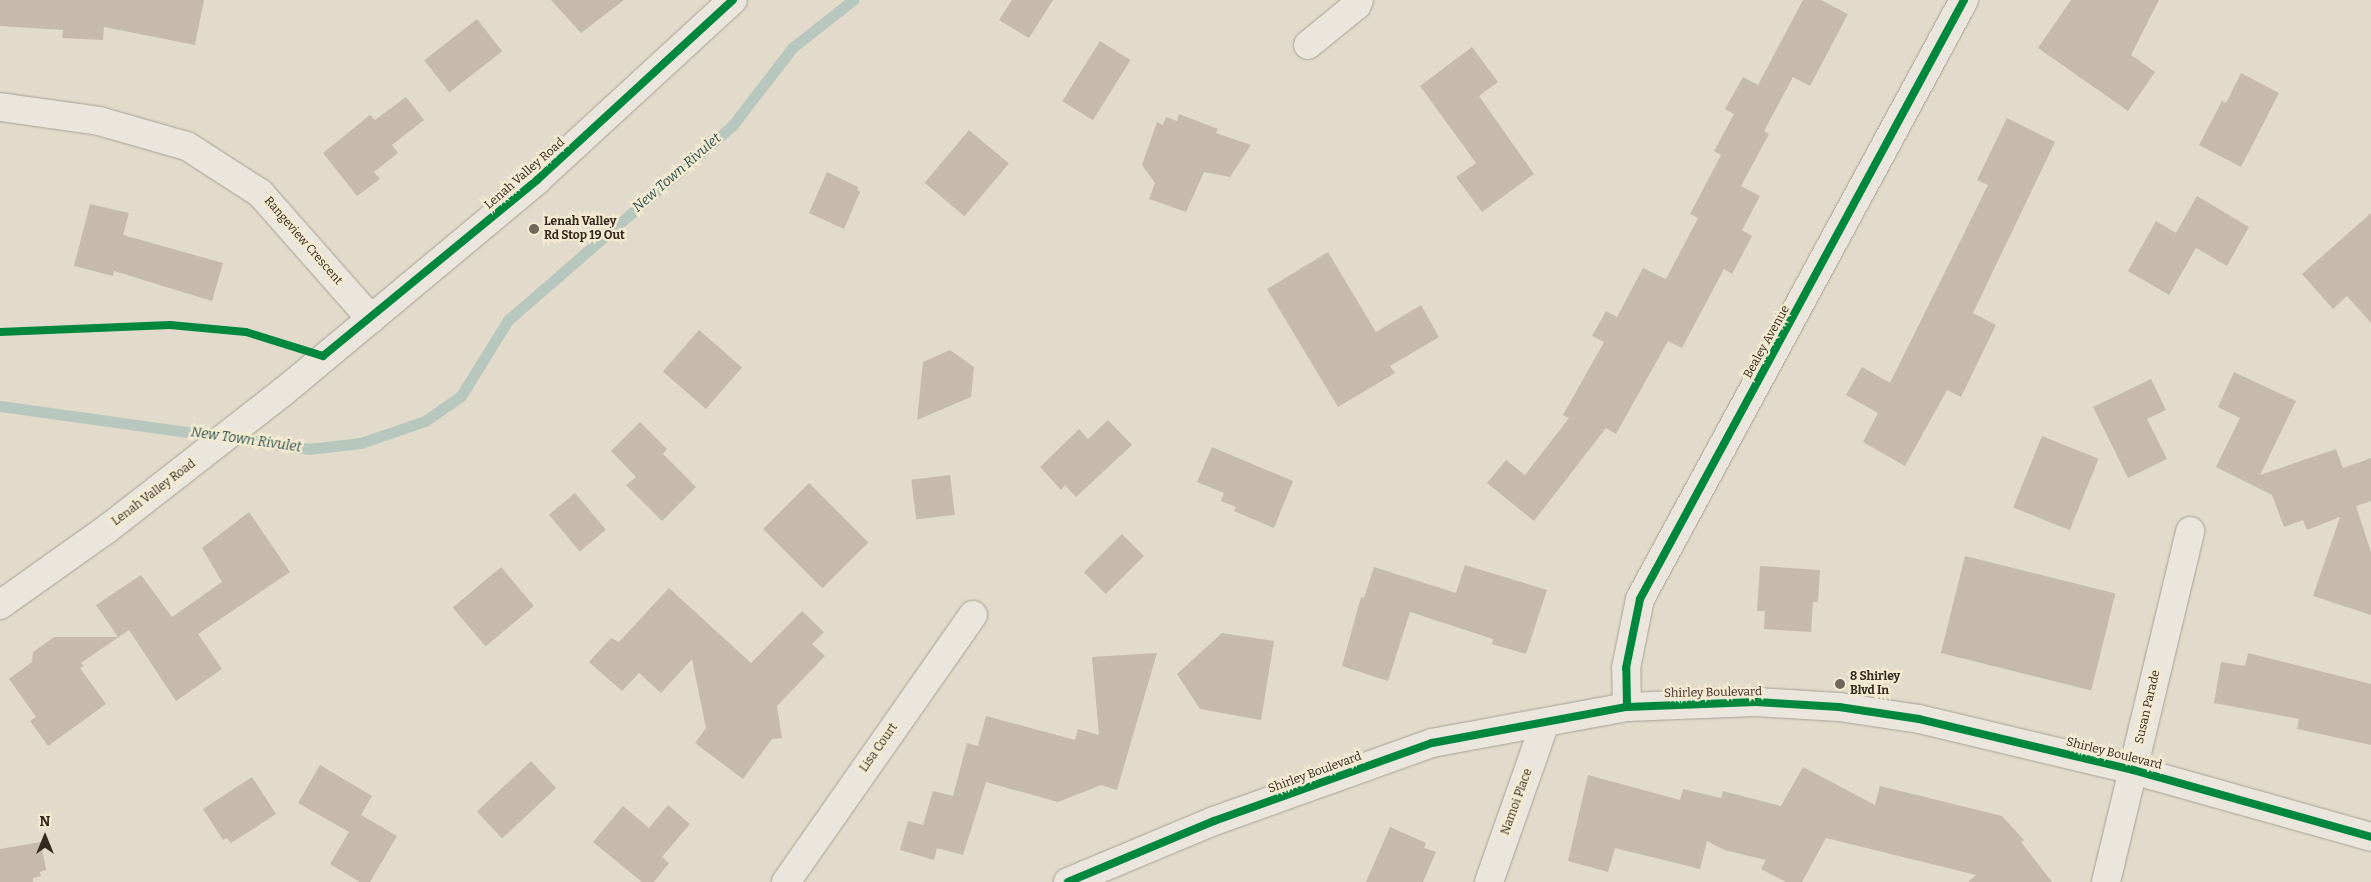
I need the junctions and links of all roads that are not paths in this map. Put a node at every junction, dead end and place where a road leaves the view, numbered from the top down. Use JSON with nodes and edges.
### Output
{"nodes":[{"id":1,"x":733,"y":0,"type":"edge"},
{"id":2,"x":1359,"y":0,"type":"edge"},
{"id":3,"x":1964,"y":0,"type":"edge"},
{"id":4,"x":1308,"y":45,"type":"dead end"},
{"id":5,"x":0,"y":108,"type":"edge"},
{"id":6,"x":371,"y":319,"type":"junction"},
{"id":7,"x":2190,"y":531,"type":"dead end"},
{"id":8,"x":0,"y":605,"type":"edge"},
{"id":9,"x":973,"y":615,"type":"dead end"},
{"id":10,"x":1627,"y":707,"type":"junction"},
{"id":11,"x":1545,"y":723,"type":"junction"},
{"id":12,"x":2133,"y":770,"type":"junction"},
{"id":13,"x":2371,"y":837,"type":"edge"},
{"id":14,"x":786,"y":882,"type":"edge"},
{"id":15,"x":1068,"y":882,"type":"edge"},
{"id":16,"x":1488,"y":882,"type":"edge"},
{"id":17,"x":2106,"y":882,"type":"edge"}],
"edges":[{"from":1,"to":6,"type":"street","name":"Lenah Valley Road"},
{"from":2,"to":4,"type":"street"},
{"from":3,"to":10,"type":"street","name":"Bealey Avenue"},
{"from":5,"to":6,"type":"street","name":"Rangeview Crescent"},
{"from":6,"to":8,"type":"street","name":"Lenah Valley Road"},
{"from":7,"to":12,"type":"street","name":"Susan Parade"},
{"from":9,"to":14,"type":"street","name":"Lisa Court"},
{"from":10,"to":11,"type":"street","name":"Shirley Boulevard"},
{"from":10,"to":12,"type":"street","name":"Shirley Boulevard"},
{"from":11,"to":15,"type":"street","name":"Shirley Boulevard"},
{"from":11,"to":16,"type":"street","name":"Namoi Place"},
{"from":12,"to":13,"type":"street","name":"Shirley Boulevard"},
{"from":12,"to":17,"type":"street","name":"Susan Parade"}]}
